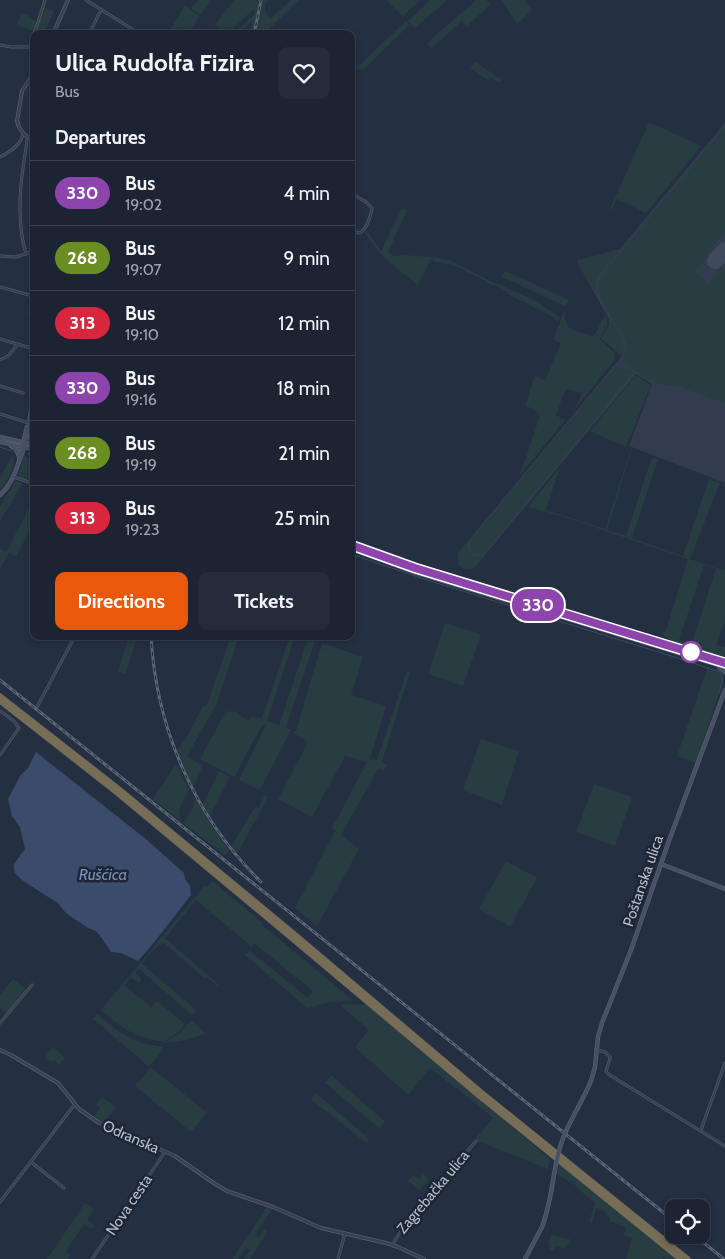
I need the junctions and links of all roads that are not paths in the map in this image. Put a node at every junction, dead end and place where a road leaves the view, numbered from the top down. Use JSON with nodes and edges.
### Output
{"nodes":[{"id":1,"x":45,"y":0,"type":"edge"},
{"id":2,"x":68,"y":0,"type":"edge"},
{"id":3,"x":86,"y":0,"type":"edge"},
{"id":4,"x":101,"y":10,"type":"junction"},
{"id":5,"x":35,"y":30,"type":"edge"},
{"id":6,"x":55,"y":30,"type":"edge"},
{"id":7,"x":91,"y":30,"type":"edge"},
{"id":8,"x":134,"y":30,"type":"edge"},
{"id":9,"x":0,"y":45,"type":"edge"},
{"id":10,"x":30,"y":47,"type":"edge"},
{"id":11,"x":30,"y":78,"type":"edge"},
{"id":12,"x":23,"y":133,"type":"junction"},
{"id":13,"x":30,"y":139,"type":"edge"},
{"id":14,"x":27,"y":140,"type":"junction"},
{"id":15,"x":30,"y":141,"type":"edge"},
{"id":16,"x":19,"y":143,"type":"junction"},
{"id":17,"x":0,"y":156,"type":"edge"},
{"id":18,"x":355,"y":196,"type":"edge"},
{"id":19,"x":355,"y":231,"type":"edge"},
{"id":20,"x":30,"y":252,"type":"edge"},
{"id":21,"x":26,"y":254,"type":"junction"},
{"id":22,"x":0,"y":256,"type":"edge"},
{"id":23,"x":0,"y":287,"type":"edge"},
{"id":24,"x":30,"y":295,"type":"edge"},
{"id":25,"x":0,"y":339,"type":"edge"},
{"id":26,"x":18,"y":344,"type":"junction"},
{"id":27,"x":30,"y":348,"type":"edge"},
{"id":28,"x":0,"y":360,"type":"edge"},
{"id":29,"x":0,"y":386,"type":"edge"},
{"id":30,"x":23,"y":393,"type":"dead end"},
{"id":31,"x":0,"y":414,"type":"edge"},
{"id":32,"x":30,"y":419,"type":"edge"},
{"id":33,"x":29,"y":423,"type":"junction"},
{"id":34,"x":28,"y":431,"type":"junction"},
{"id":35,"x":0,"y":437,"type":"edge"},
{"id":36,"x":30,"y":438,"type":"edge"},
{"id":37,"x":0,"y":442,"type":"edge"},
{"id":38,"x":9,"y":444,"type":"junction"},
{"id":39,"x":30,"y":444,"type":"edge"},
{"id":40,"x":24,"y":445,"type":"junction"},
{"id":41,"x":30,"y":447,"type":"edge"},
{"id":42,"x":19,"y":456,"type":"junction"},
{"id":43,"x":19,"y":463,"type":"junction"},
{"id":44,"x":14,"y":477,"type":"junction"},
{"id":45,"x":30,"y":483,"type":"edge"},
{"id":46,"x":0,"y":495,"type":"edge"},
{"id":47,"x":355,"y":546,"type":"edge"},
{"id":48,"x":355,"y":551,"type":"edge"},
{"id":49,"x":73,"y":640,"type":"edge"},
{"id":50,"x":710,"y":660,"type":"junction"},
{"id":51,"x":725,"y":661,"type":"edge"},
{"id":52,"x":725,"y":667,"type":"edge"},
{"id":53,"x":725,"y":672,"type":"edge"},
{"id":54,"x":725,"y":690,"type":"edge"},
{"id":55,"x":0,"y":696,"type":"edge"},
{"id":56,"x":0,"y":701,"type":"edge"},
{"id":57,"x":37,"y":707,"type":"dead end"},
{"id":58,"x":0,"y":711,"type":"edge"},
{"id":59,"x":0,"y":755,"type":"edge"},
{"id":60,"x":661,"y":864,"type":"junction"},
{"id":61,"x":725,"y":890,"type":"edge"},
{"id":62,"x":32,"y":985,"type":"dead end"},
{"id":63,"x":0,"y":1023,"type":"edge"},
{"id":64,"x":0,"y":1050,"type":"edge"},
{"id":65,"x":597,"y":1050,"type":"junction"},
{"id":66,"x":725,"y":1063,"type":"edge"},
{"id":67,"x":74,"y":1104,"type":"junction"},
{"id":68,"x":701,"y":1130,"type":"junction"},
{"id":69,"x":476,"y":1141,"type":"dead end"},
{"id":70,"x":725,"y":1146,"type":"edge"},
{"id":71,"x":165,"y":1152,"type":"junction"},
{"id":72,"x":30,"y":1162,"type":"junction"},
{"id":73,"x":64,"y":1188,"type":"dead end"},
{"id":74,"x":0,"y":1202,"type":"edge"},
{"id":75,"x":344,"y":1233,"type":"junction"},
{"id":76,"x":392,"y":1244,"type":"junction"},
{"id":77,"x":92,"y":1259,"type":"edge"},
{"id":78,"x":338,"y":1259,"type":"edge"},
{"id":79,"x":424,"y":1259,"type":"edge"},
{"id":80,"x":525,"y":1259,"type":"edge"},
{"id":81,"x":680,"y":1259,"type":"edge"},
{"id":82,"x":688,"y":1259,"type":"edge"}],
"edges":[{"from":1,"to":5,"type":"street"},
{"from":2,"to":6,"type":"street"},
{"from":3,"to":4,"type":"street"},
{"from":4,"to":7,"type":"street"},
{"from":4,"to":8,"type":"street"},
{"from":9,"to":10,"type":"street"},
{"from":11,"to":12,"type":"street"},
{"from":12,"to":13,"type":"street"},
{"from":12,"to":16,"type":"street"},
{"from":14,"to":15,"type":"street"},
{"from":14,"to":16,"type":"street"},
{"from":14,"to":21,"type":"street"},
{"from":16,"to":17,"type":"street"},
{"from":18,"to":19,"type":"street"},
{"from":20,"to":21,"type":"street"},
{"from":21,"to":22,"type":"street"},
{"from":23,"to":24,"type":"street"},
{"from":25,"to":26,"type":"street"},
{"from":26,"to":27,"type":"street"},
{"from":26,"to":28,"type":"street"},
{"from":29,"to":30,"type":"street"},
{"from":31,"to":33,"type":"street"},
{"from":32,"to":33,"type":"main road"},
{"from":33,"to":34,"type":"main road"},
{"from":33,"to":40,"type":"main road"},
{"from":34,"to":36,"type":"main road"},
{"from":34,"to":40,"type":"main road"},
{"from":35,"to":40,"type":"main road"},
{"from":37,"to":38,"type":"main road"},
{"from":38,"to":40,"type":"main road"},
{"from":38,"to":42,"type":"main road"},
{"from":39,"to":40,"type":"main road"},
{"from":40,"to":41,"type":"main road"},
{"from":40,"to":42,"type":"main road"},
{"from":40,"to":43,"type":"main road"},
{"from":42,"to":43,"type":"main road"},
{"from":43,"to":44,"type":"main road"},
{"from":44,"to":45,"type":"street"},
{"from":44,"to":46,"type":"main road"},
{"from":47,"to":50,"type":"main road"},
{"from":48,"to":50,"type":"main road"},
{"from":49,"to":57,"type":"street"},
{"from":50,"to":51,"type":"main road"},
{"from":50,"to":52,"type":"main road"},
{"from":50,"to":53,"type":"main road"},
{"from":54,"to":60,"type":"main road","name":"Poštanska ulica"},
{"from":55,"to":82,"type":"highway"},
{"from":56,"to":81,"type":"highway"},
{"from":58,"to":59,"type":"street"},
{"from":60,"to":61,"type":"main road"},
{"from":60,"to":65,"type":"main road","name":"Poštanska ulica"},
{"from":62,"to":63,"type":"street"},
{"from":64,"to":67,"type":"street","name":"Odranska"},
{"from":65,"to":68,"type":"street"},
{"from":65,"to":80,"type":"main road","name":"Poštanska ulica","bridge":true},
{"from":66,"to":68,"type":"street"},
{"from":67,"to":71,"type":"street","name":"Odranska"},
{"from":67,"to":72,"type":"street"},
{"from":68,"to":70,"type":"street"},
{"from":69,"to":76,"type":"street","name":"Zagrebačka ulica"},
{"from":71,"to":75,"type":"street","name":"Odranska"},
{"from":71,"to":77,"type":"street","name":"Nova cesta"},
{"from":72,"to":73,"type":"street"},
{"from":72,"to":74,"type":"street"},
{"from":75,"to":76,"type":"street","name":"Odranska"},
{"from":75,"to":78,"type":"street"},
{"from":76,"to":79,"type":"street","name":"Odranska"}]}
